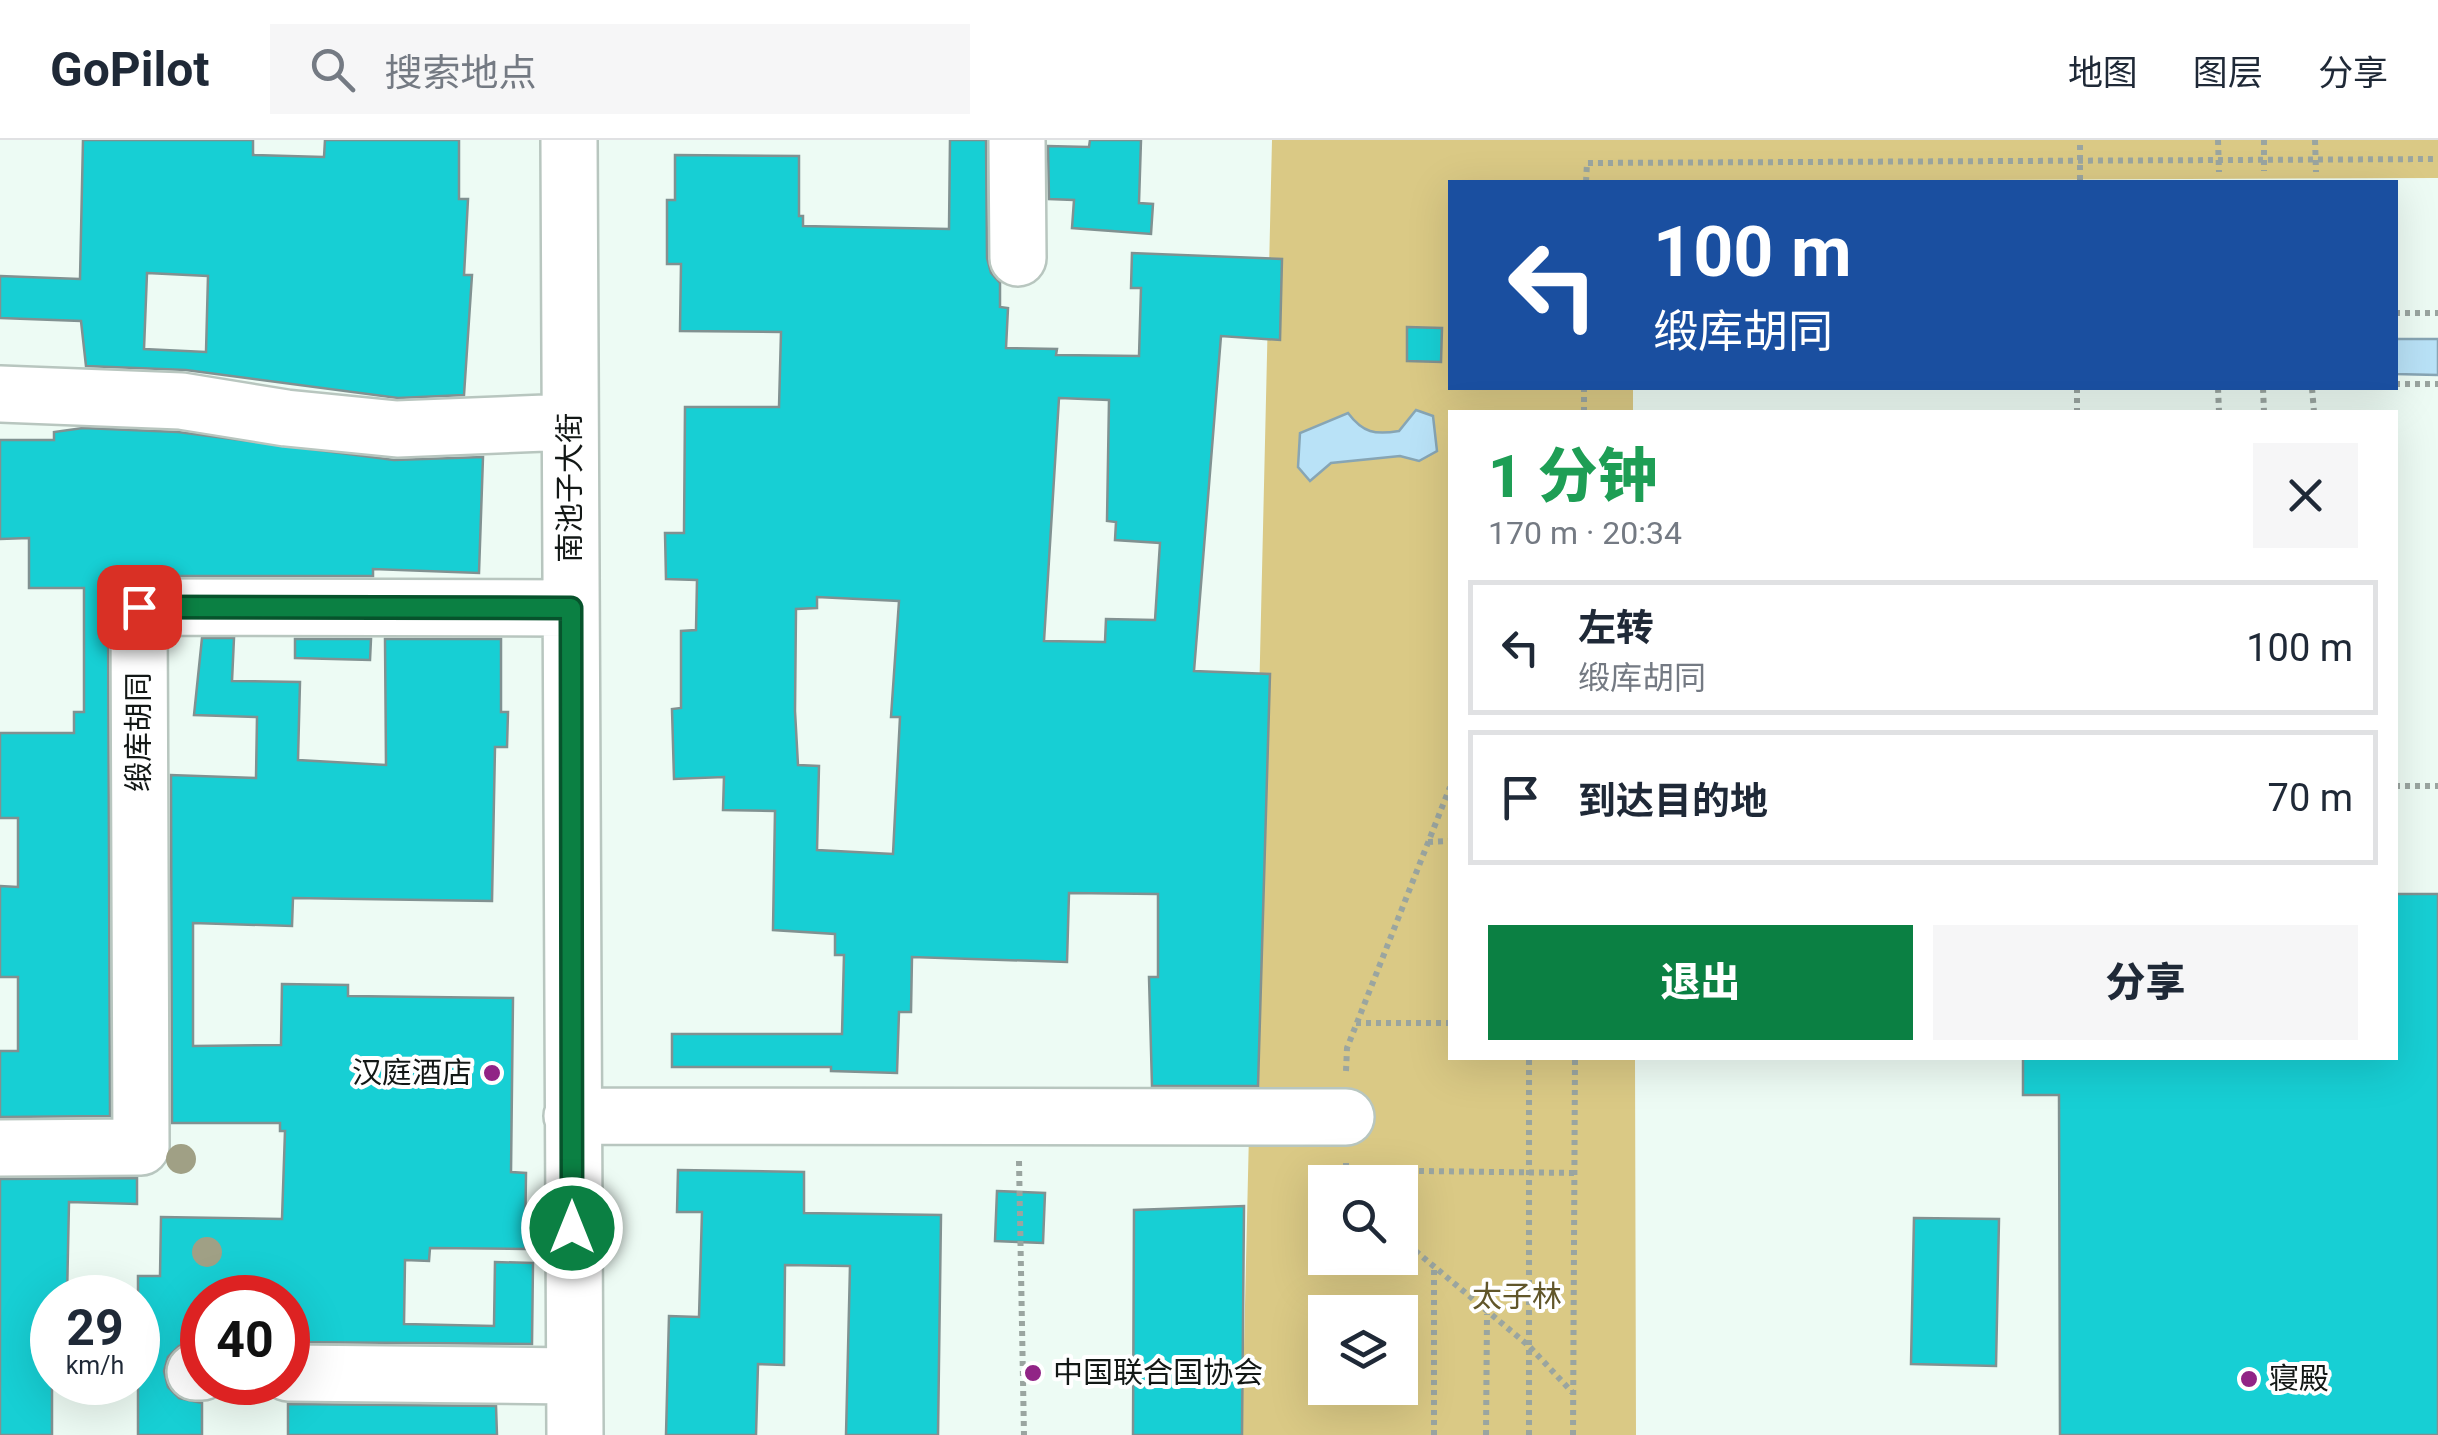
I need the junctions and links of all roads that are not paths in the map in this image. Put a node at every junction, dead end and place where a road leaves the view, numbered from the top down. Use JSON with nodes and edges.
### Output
{"nodes":[{"id":1,"x":569,"y":140,"type":"edge"},
{"id":2,"x":1017,"y":140,"type":"edge"},
{"id":3,"x":1018,"y":258,"type":"dead end"},
{"id":4,"x":0,"y":394,"type":"edge"},
{"id":5,"x":570,"y":422,"type":"junction"},
{"id":6,"x":571,"y":608,"type":"junction"},
{"id":7,"x":572,"y":1116,"type":"junction"},
{"id":8,"x":1346,"y":1117,"type":"road end"},
{"id":9,"x":0,"y":1148,"type":"edge"},
{"id":10,"x":310,"y":1373,"type":"edge"},
{"id":11,"x":573,"y":1376,"type":"junction"},
{"id":12,"x":575,"y":1435,"type":"edge"}],
"edges":[{"from":1,"to":5,"type":"street","name":"南池子大街"},
{"from":2,"to":3,"type":"street"},
{"from":4,"to":5,"type":"street"},
{"from":5,"to":6,"type":"street","name":"南池子大街"},
{"from":6,"to":7,"type":"street","name":"南池子大街"},
{"from":6,"to":9,"type":"street","name":"缎库胡同"},
{"from":7,"to":8,"type":"street"},
{"from":7,"to":11,"type":"street","name":"南池子大街"},
{"from":10,"to":11,"type":"street"},
{"from":11,"to":12,"type":"street","name":"南池子大街"}]}
